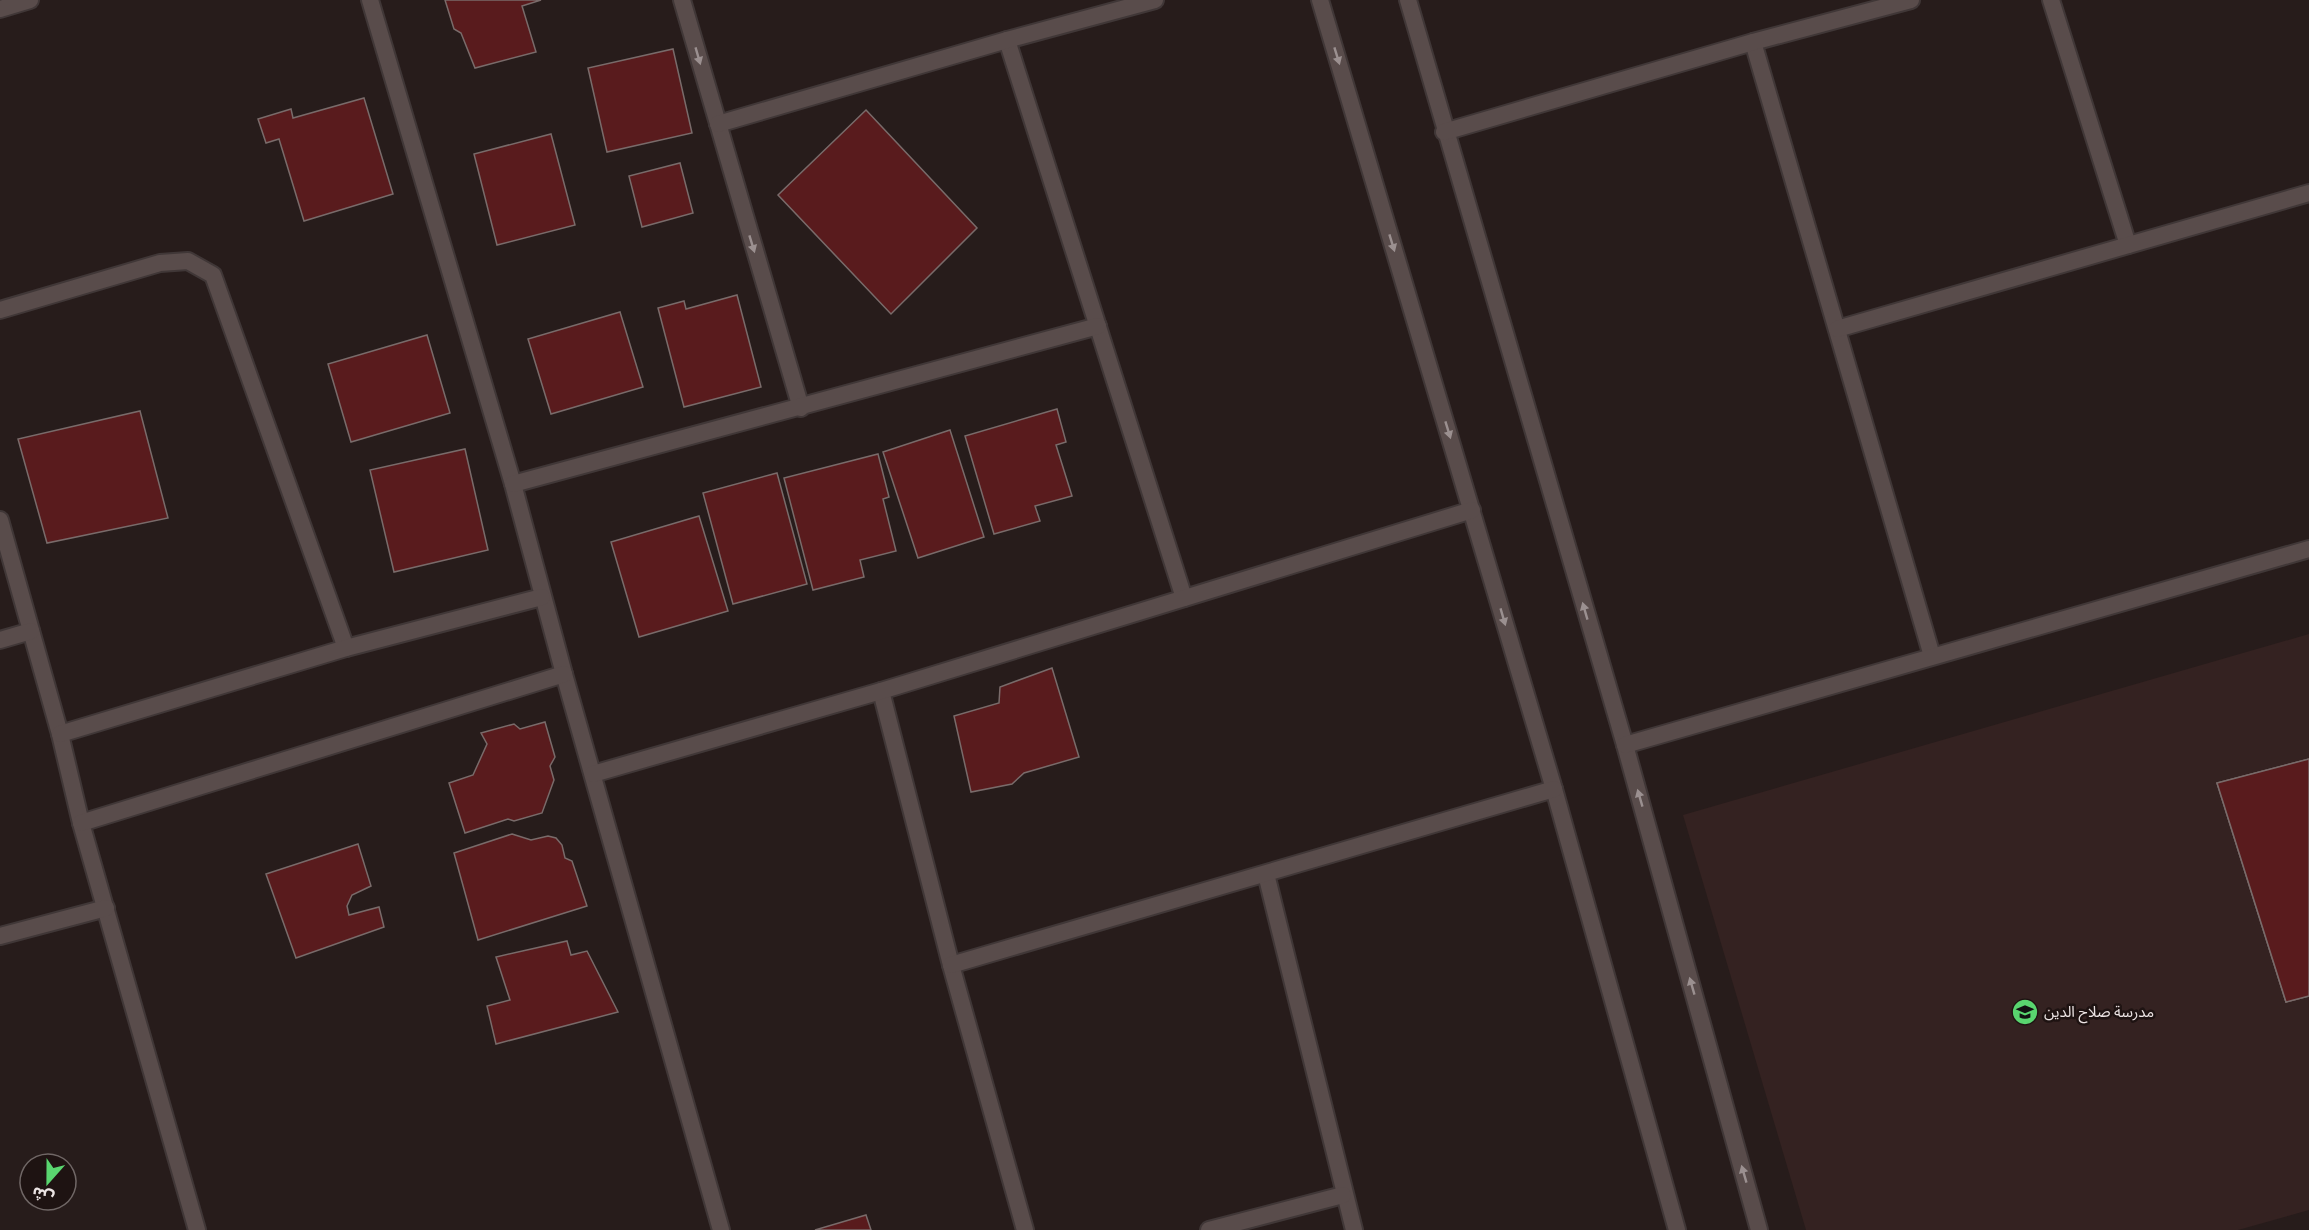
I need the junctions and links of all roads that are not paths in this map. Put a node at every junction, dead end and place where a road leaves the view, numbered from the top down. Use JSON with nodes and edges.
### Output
{"nodes":[{"id":1,"x":30,"y":0,"type":"edge"},
{"id":2,"x":370,"y":0,"type":"edge"},
{"id":3,"x":682,"y":0,"type":"edge"},
{"id":4,"x":1155,"y":0,"type":"edge"},
{"id":5,"x":1320,"y":0,"type":"edge"},
{"id":6,"x":1408,"y":0,"type":"edge"},
{"id":7,"x":1911,"y":0,"type":"edge"},
{"id":8,"x":2051,"y":0,"type":"edge"},
{"id":9,"x":0,"y":9,"type":"edge"},
{"id":10,"x":1006,"y":40,"type":"junction"},
{"id":11,"x":1753,"y":42,"type":"junction"},
{"id":12,"x":718,"y":124,"type":"junction"},
{"id":13,"x":1444,"y":132,"type":"junction"},
{"id":14,"x":2309,"y":193,"type":"edge"},
{"id":15,"x":2128,"y":245,"type":"junction"},
{"id":16,"x":0,"y":310,"type":"edge"},
{"id":17,"x":1098,"y":326,"type":"junction"},
{"id":18,"x":1837,"y":329,"type":"junction"},
{"id":19,"x":801,"y":408,"type":"junction"},
{"id":20,"x":513,"y":484,"type":"junction"},
{"id":21,"x":1472,"y":510,"type":"junction"},
{"id":22,"x":0,"y":520,"type":"edge"},
{"id":23,"x":2309,"y":549,"type":"edge"},
{"id":24,"x":543,"y":597,"type":"junction"},
{"id":25,"x":1184,"y":598,"type":"junction"},
{"id":26,"x":31,"y":631,"type":"junction"},
{"id":27,"x":0,"y":640,"type":"edge"},
{"id":28,"x":346,"y":648,"type":"junction"},
{"id":29,"x":1932,"y":656,"type":"junction"},
{"id":30,"x":564,"y":674,"type":"junction"},
{"id":31,"x":881,"y":691,"type":"junction"},
{"id":32,"x":60,"y":734,"type":"junction"},
{"id":33,"x":1625,"y":745,"type":"junction"},
{"id":34,"x":593,"y":774,"type":"junction"},
{"id":35,"x":1554,"y":789,"type":"junction"},
{"id":36,"x":81,"y":824,"type":"junction"},
{"id":37,"x":1266,"y":874,"type":"junction"},
{"id":38,"x":106,"y":908,"type":"junction"},
{"id":39,"x":0,"y":936,"type":"edge"},
{"id":40,"x":951,"y":965,"type":"junction"},
{"id":41,"x":1343,"y":1195,"type":"junction"},
{"id":42,"x":196,"y":1230,"type":"edge"},
{"id":43,"x":721,"y":1230,"type":"edge"},
{"id":44,"x":1025,"y":1230,"type":"edge"},
{"id":45,"x":1209,"y":1230,"type":"edge"},
{"id":46,"x":1354,"y":1230,"type":"edge"},
{"id":47,"x":1677,"y":1230,"type":"edge"},
{"id":48,"x":1760,"y":1230,"type":"edge"}],
"edges":[{"from":1,"to":9,"type":"street"},
{"from":2,"to":20,"type":"street"},
{"from":3,"to":12,"type":"street","one_way":true},
{"from":4,"to":10,"type":"street"},
{"from":5,"to":21,"type":"street","one_way":true},
{"from":6,"to":13,"type":"street"},
{"from":7,"to":11,"type":"street"},
{"from":8,"to":15,"type":"street"},
{"from":10,"to":12,"type":"street"},
{"from":10,"to":17,"type":"street"},
{"from":11,"to":13,"type":"street"},
{"from":11,"to":18,"type":"street"},
{"from":12,"to":19,"type":"street","one_way":true},
{"from":33,"to":13,"type":"street","one_way":true},
{"from":14,"to":15,"type":"street"},
{"from":15,"to":18,"type":"street"},
{"from":16,"to":28,"type":"street"},
{"from":17,"to":19,"type":"street"},
{"from":17,"to":25,"type":"street"},
{"from":18,"to":29,"type":"street"},
{"from":19,"to":20,"type":"street"},
{"from":20,"to":24,"type":"street"},
{"from":21,"to":25,"type":"street"},
{"from":21,"to":35,"type":"street","one_way":true},
{"from":22,"to":26,"type":"street"},
{"from":23,"to":29,"type":"street"},
{"from":24,"to":28,"type":"street"},
{"from":24,"to":30,"type":"street"},
{"from":25,"to":31,"type":"street"},
{"from":26,"to":27,"type":"street"},
{"from":26,"to":32,"type":"street"},
{"from":28,"to":32,"type":"street"},
{"from":29,"to":33,"type":"street"},
{"from":30,"to":34,"type":"street"},
{"from":30,"to":36,"type":"street"},
{"from":31,"to":34,"type":"street"},
{"from":31,"to":40,"type":"street"},
{"from":32,"to":36,"type":"street"},
{"from":48,"to":33,"type":"street","one_way":true},
{"from":34,"to":43,"type":"street"},
{"from":35,"to":37,"type":"street"},
{"from":35,"to":47,"type":"street"},
{"from":36,"to":38,"type":"street"},
{"from":37,"to":40,"type":"street"},
{"from":37,"to":41,"type":"street"},
{"from":38,"to":39,"type":"street"},
{"from":38,"to":42,"type":"street"},
{"from":40,"to":44,"type":"street"},
{"from":41,"to":45,"type":"street"},
{"from":41,"to":46,"type":"street"}]}
